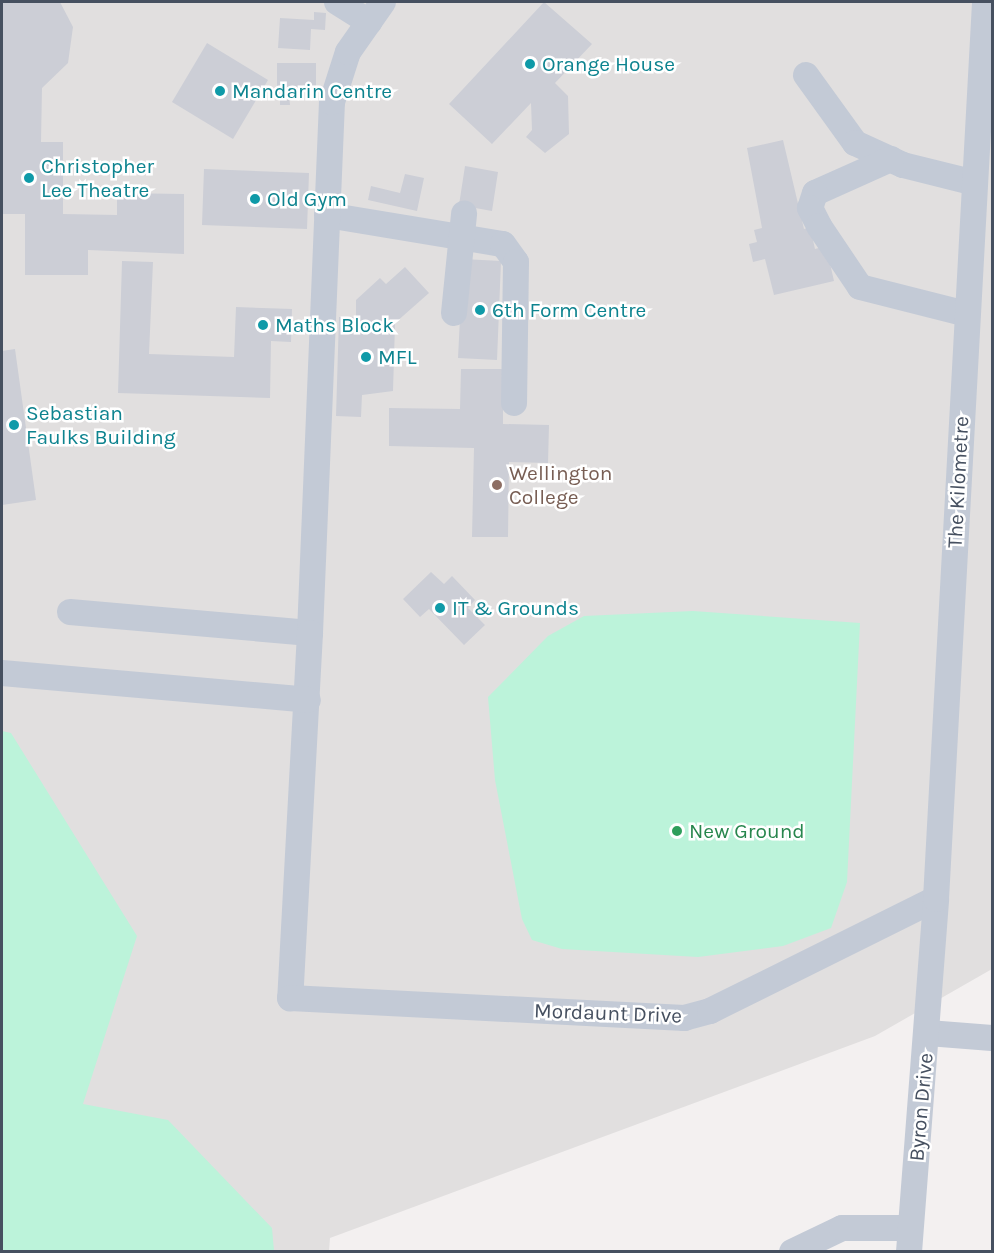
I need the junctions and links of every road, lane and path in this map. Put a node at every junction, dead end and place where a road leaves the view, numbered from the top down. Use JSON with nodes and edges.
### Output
{"nodes":[{"id":1,"x":337,"y":2,"type":"edge"},
{"id":2,"x":986,"y":2,"type":"edge"},
{"id":3,"x":376,"y":12,"type":"edge"},
{"id":4,"x":806,"y":75,"type":"dead end"},
{"id":5,"x":891,"y":159,"type":"junction"},
{"id":6,"x":975,"y":183,"type":"junction"},
{"id":7,"x":327,"y":214,"type":"junction"},
{"id":8,"x":462,"y":224,"type":"junction"},
{"id":9,"x":454,"y":313,"type":"dead end"},
{"id":10,"x":967,"y":315,"type":"junction"},
{"id":11,"x":514,"y":403,"type":"dead end"},
{"id":12,"x":70,"y":612,"type":"dead end"},
{"id":13,"x":310,"y":633,"type":"junction"},
{"id":14,"x":2,"y":656,"type":"edge"},
{"id":15,"x":2,"y":673,"type":"edge"},
{"id":16,"x":38,"y":676,"type":"junction"},
{"id":17,"x":308,"y":700,"type":"junction"},
{"id":18,"x":936,"y":900,"type":"junction"},
{"id":19,"x":930,"y":962,"type":"joint"},
{"id":20,"x":928,"y":1033,"type":"junction"},
{"id":21,"x":993,"y":1038,"type":"edge"},
{"id":22,"x":910,"y":1240,"type":"edge"},
{"id":23,"x":792,"y":1251,"type":"edge"}],
"edges":[{"from":1,"to":3,"type":"street"},
{"from":2,"to":6,"type":"street","name":"The Kilometre"},
{"from":3,"to":7,"type":"street"},
{"from":4,"to":5,"type":"street"},
{"from":5,"to":6,"type":"street"},
{"from":5,"to":10,"type":"street"},
{"from":6,"to":10,"type":"street","name":"The Kilometre"},
{"from":7,"to":8,"type":"street"},
{"from":7,"to":13,"type":"street"},
{"from":8,"to":9,"type":"street"},
{"from":8,"to":11,"type":"street"},
{"from":10,"to":18,"type":"street","name":"The Kilometre"},
{"from":12,"to":13,"type":"street"},
{"from":13,"to":17,"type":"street"},
{"from":14,"to":16,"type":"street"},
{"from":15,"to":16,"type":"street"},
{"from":16,"to":17,"type":"street"},
{"from":17,"to":18,"type":"street","name":"Mordaunt Drive"},
{"from":18,"to":19,"type":"street","name":"The Kilometre"},
{"from":19,"to":20,"type":"street","name":"Byron Drive"},
{"from":20,"to":21,"type":"street"},
{"from":20,"to":22,"type":"street","name":"Byron Drive"},
{"from":22,"to":23,"type":"street"}]}
